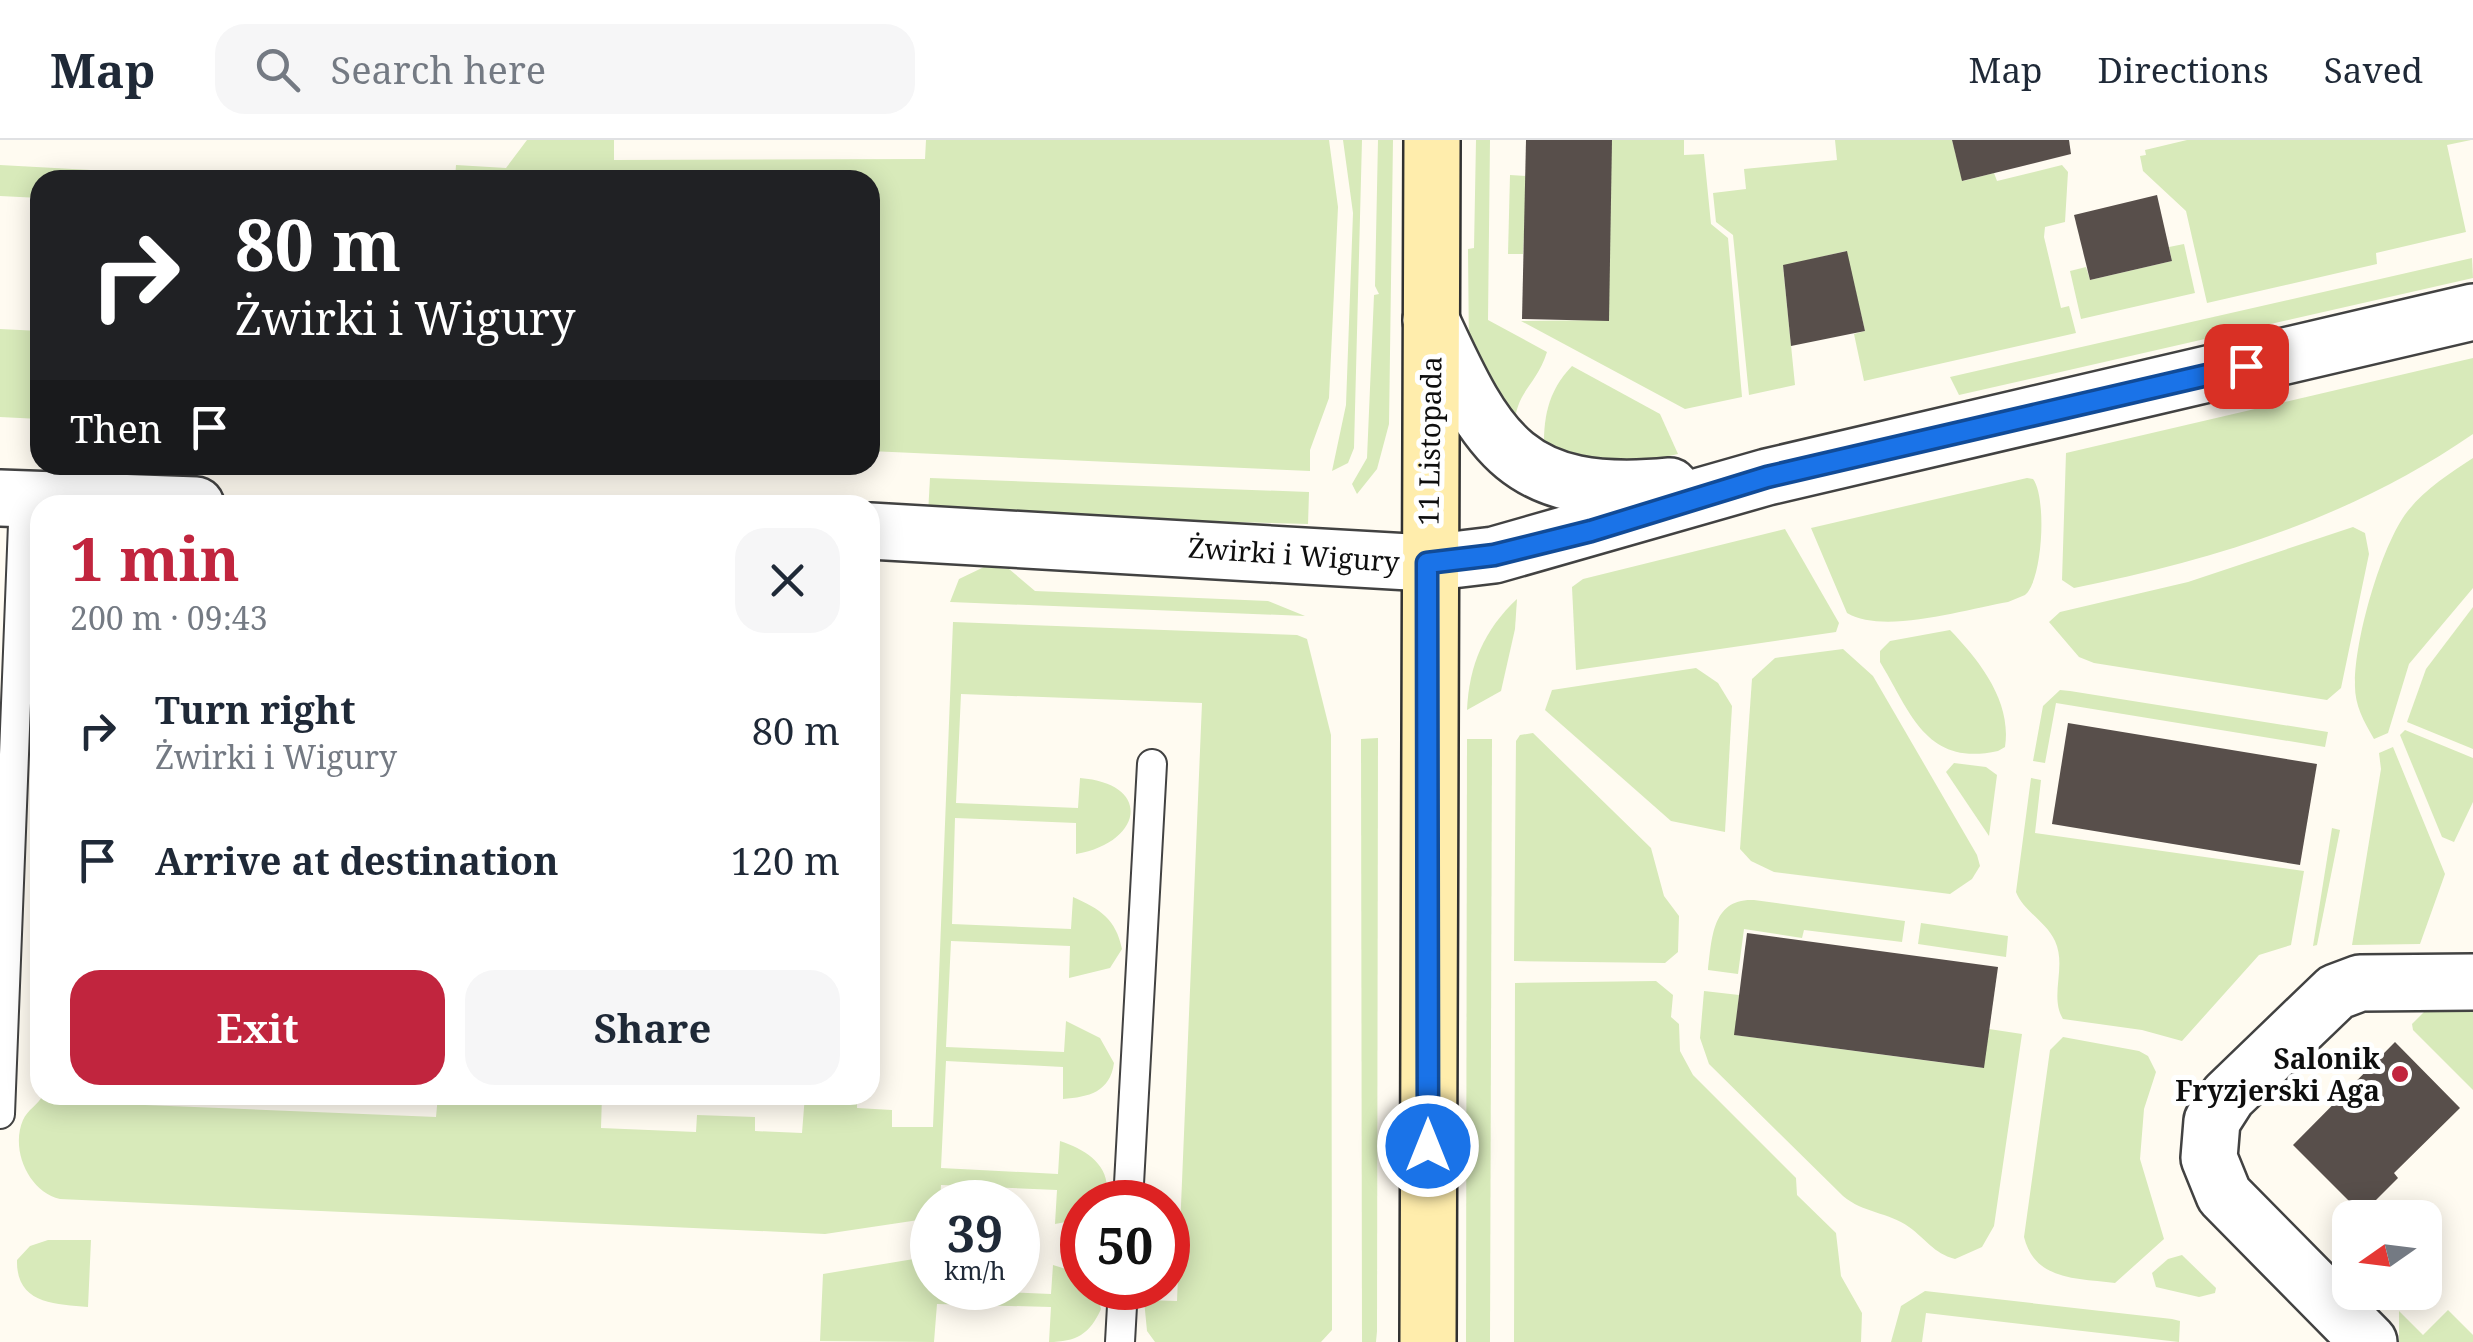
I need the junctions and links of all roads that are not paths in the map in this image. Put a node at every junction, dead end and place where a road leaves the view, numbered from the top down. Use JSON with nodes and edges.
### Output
{"nodes":[{"id":1,"x":1432,"y":140,"type":"edge"},
{"id":2,"x":2473,"y":312,"type":"edge"},
{"id":3,"x":1431,"y":320,"type":"junction"},
{"id":4,"x":1767,"y":477,"type":"junction"},
{"id":5,"x":12,"y":498,"type":"edge"},
{"id":6,"x":880,"y":532,"type":"edge"},
{"id":7,"x":1427,"y":563,"type":"junction"},
{"id":8,"x":1152,"y":764,"type":"dead end"},
{"id":9,"x":2473,"y":982,"type":"edge"},
{"id":10,"x":0,"y":1114,"type":"edge"},
{"id":11,"x":1129,"y":1180,"type":"edge"},
{"id":12,"x":1122,"y":1310,"type":"edge"},
{"id":13,"x":1120,"y":1342,"type":"edge"},
{"id":14,"x":1428,"y":1342,"type":"edge"},
{"id":15,"x":2368,"y":1342,"type":"edge"}],
"edges":[{"from":1,"to":3,"type":"main road","name":"11 Listopada"},
{"from":2,"to":4,"type":"street","name":"Żwirki i Wigury"},
{"from":3,"to":4,"type":"street","name":"Żwirki i Wigury"},
{"from":3,"to":7,"type":"main road","name":"11 Listopada"},
{"from":4,"to":7,"type":"street","name":"Żwirki i Wigury"},
{"from":5,"to":10,"type":"lane"},
{"from":6,"to":7,"type":"street","name":"Żwirki i Wigury"},
{"from":7,"to":14,"type":"main road","name":"11 Listopada"},
{"from":8,"to":11,"type":"lane"},
{"from":9,"to":15,"type":"street"},
{"from":12,"to":13,"type":"lane"}]}
